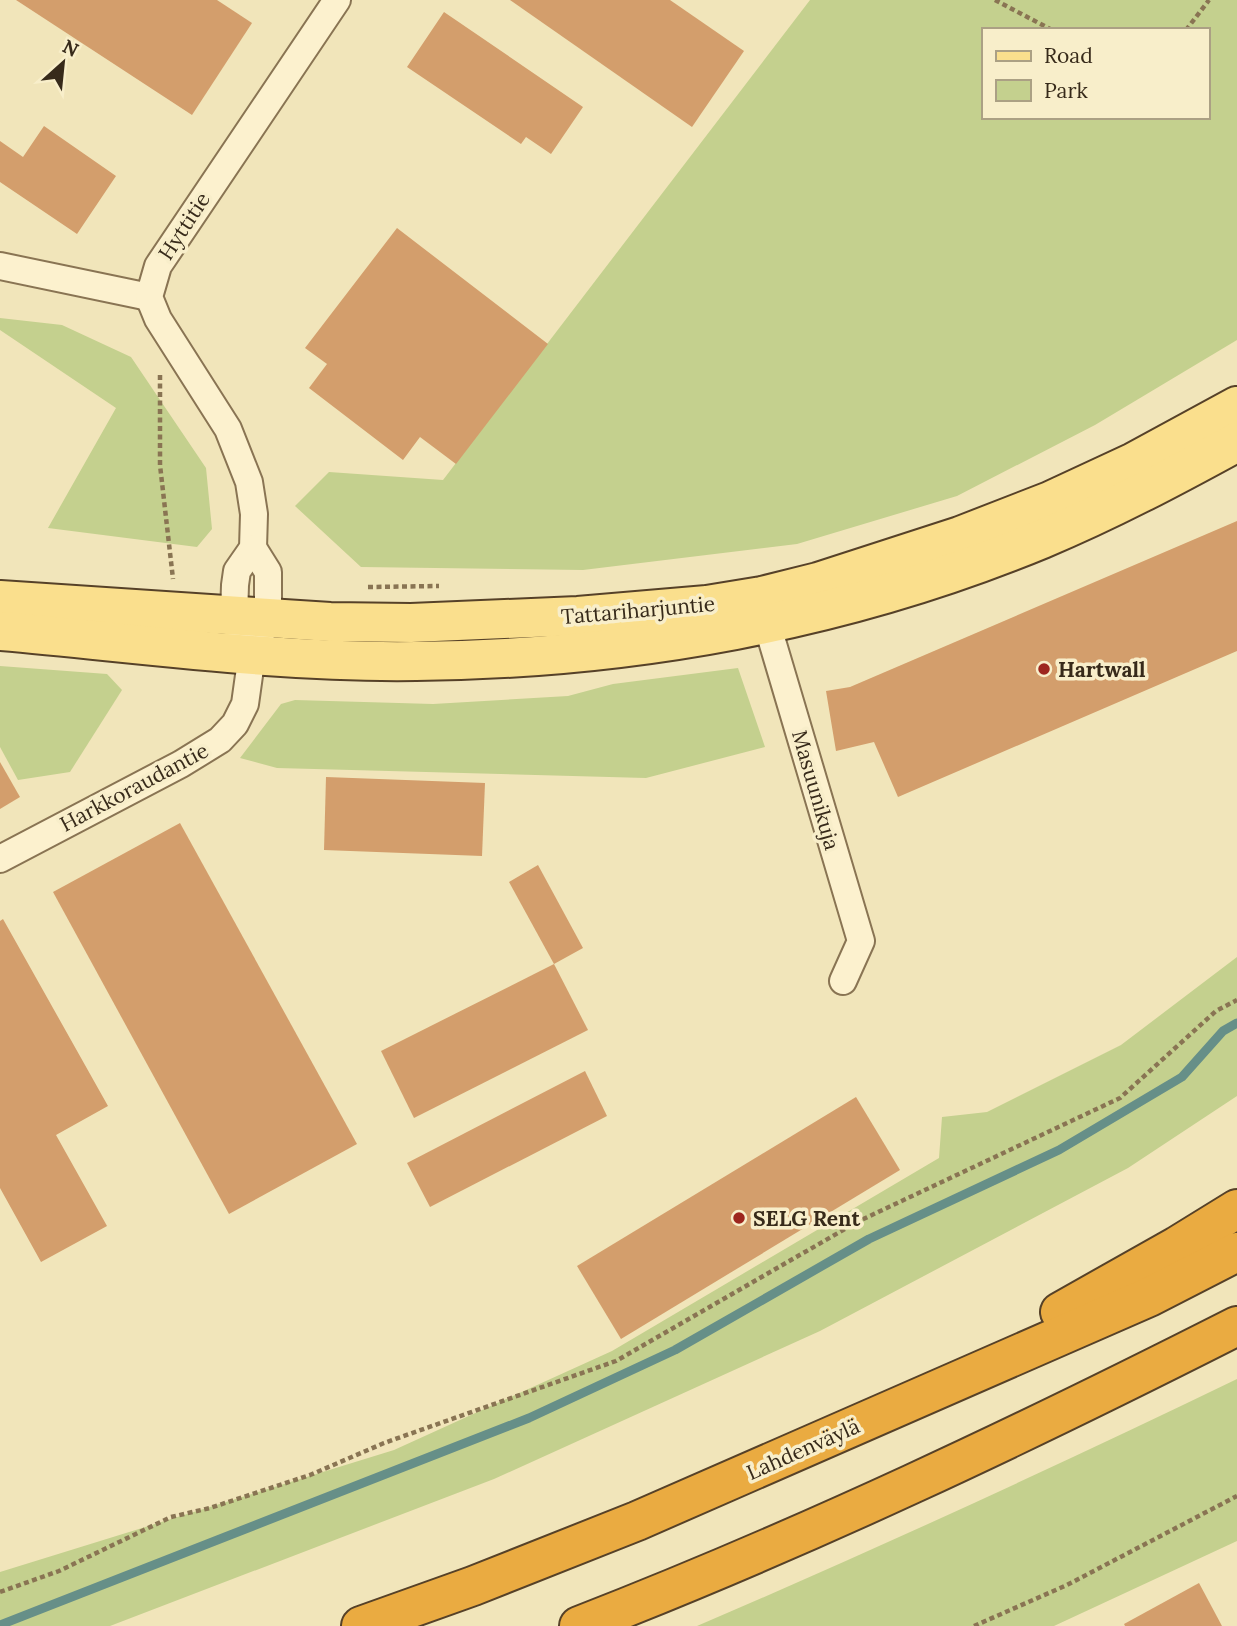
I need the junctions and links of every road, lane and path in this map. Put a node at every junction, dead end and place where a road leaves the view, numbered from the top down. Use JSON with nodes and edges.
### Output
{"nodes":[{"id":1,"x":337,"y":0,"type":"edge"},
{"id":2,"x":995,"y":0,"type":"edge"},
{"id":3,"x":1209,"y":0,"type":"edge"},
{"id":4,"x":1048,"y":28,"type":"edge"},
{"id":5,"x":1187,"y":28,"type":"edge"},
{"id":6,"x":0,"y":266,"type":"edge"},
{"id":7,"x":149,"y":297,"type":"junction"},
{"id":8,"x":160,"y":371,"type":"dead end"},
{"id":9,"x":1237,"y":405,"type":"edge"},
{"id":10,"x":1237,"y":442,"type":"edge"},
{"id":11,"x":174,"y":580,"type":"dead end"},
{"id":12,"x":0,"y":600,"type":"edge"},
{"id":13,"x":764,"y":610,"type":"junction"},
{"id":14,"x":251,"y":617,"type":"junction"},
{"id":15,"x":0,"y":631,"type":"edge"},
{"id":16,"x":252,"y":654,"type":"junction"},
{"id":17,"x":0,"y":859,"type":"edge"},
{"id":18,"x":843,"y":981,"type":"dead end"},
{"id":19,"x":1237,"y":1000,"type":"edge"},
{"id":20,"x":1237,"y":1209,"type":"edge"},
{"id":21,"x":1237,"y":1252,"type":"edge"},
{"id":22,"x":1237,"y":1326,"type":"edge"},
{"id":23,"x":989,"y":1366,"type":"junction"},
{"id":24,"x":1237,"y":1496,"type":"edge"},
{"id":25,"x":0,"y":1592,"type":"edge"},
{"id":26,"x":361,"y":1626,"type":"edge"},
{"id":27,"x":579,"y":1626,"type":"edge"},
{"id":28,"x":974,"y":1626,"type":"edge"}],
"edges":[{"from":1,"to":7,"type":"street","name":"Hyttitie"},
{"from":2,"to":4,"type":"path"},
{"from":3,"to":5,"type":"path"},
{"from":6,"to":7,"type":"street"},
{"from":7,"to":14,"type":"street"},
{"from":8,"to":11,"type":"path"},
{"from":9,"to":13,"type":"main road","name":"Tattariharjuntie"},
{"from":10,"to":13,"type":"main road","name":"Tattariharjuntie"},
{"from":12,"to":14,"type":"main road","name":"Tattariharjuntie"},
{"from":13,"to":14,"type":"main road","name":"Tattariharjuntie"},
{"from":13,"to":16,"type":"main road","name":"Tattariharjuntie"},
{"from":13,"to":18,"type":"street","name":"Masuunikuja"},
{"from":14,"to":16,"type":"street"},
{"from":15,"to":16,"type":"main road","name":"Tattariharjuntie"},
{"from":16,"to":17,"type":"street","name":"Harkkoraudantie"},
{"from":19,"to":25,"type":"path"},
{"from":20,"to":23,"type":"highway"},
{"from":21,"to":23,"type":"highway","name":"Lahdenväylä"},
{"from":22,"to":27,"type":"highway"},
{"from":23,"to":26,"type":"highway","name":"Lahdenväylä"},
{"from":24,"to":28,"type":"path"}]}
